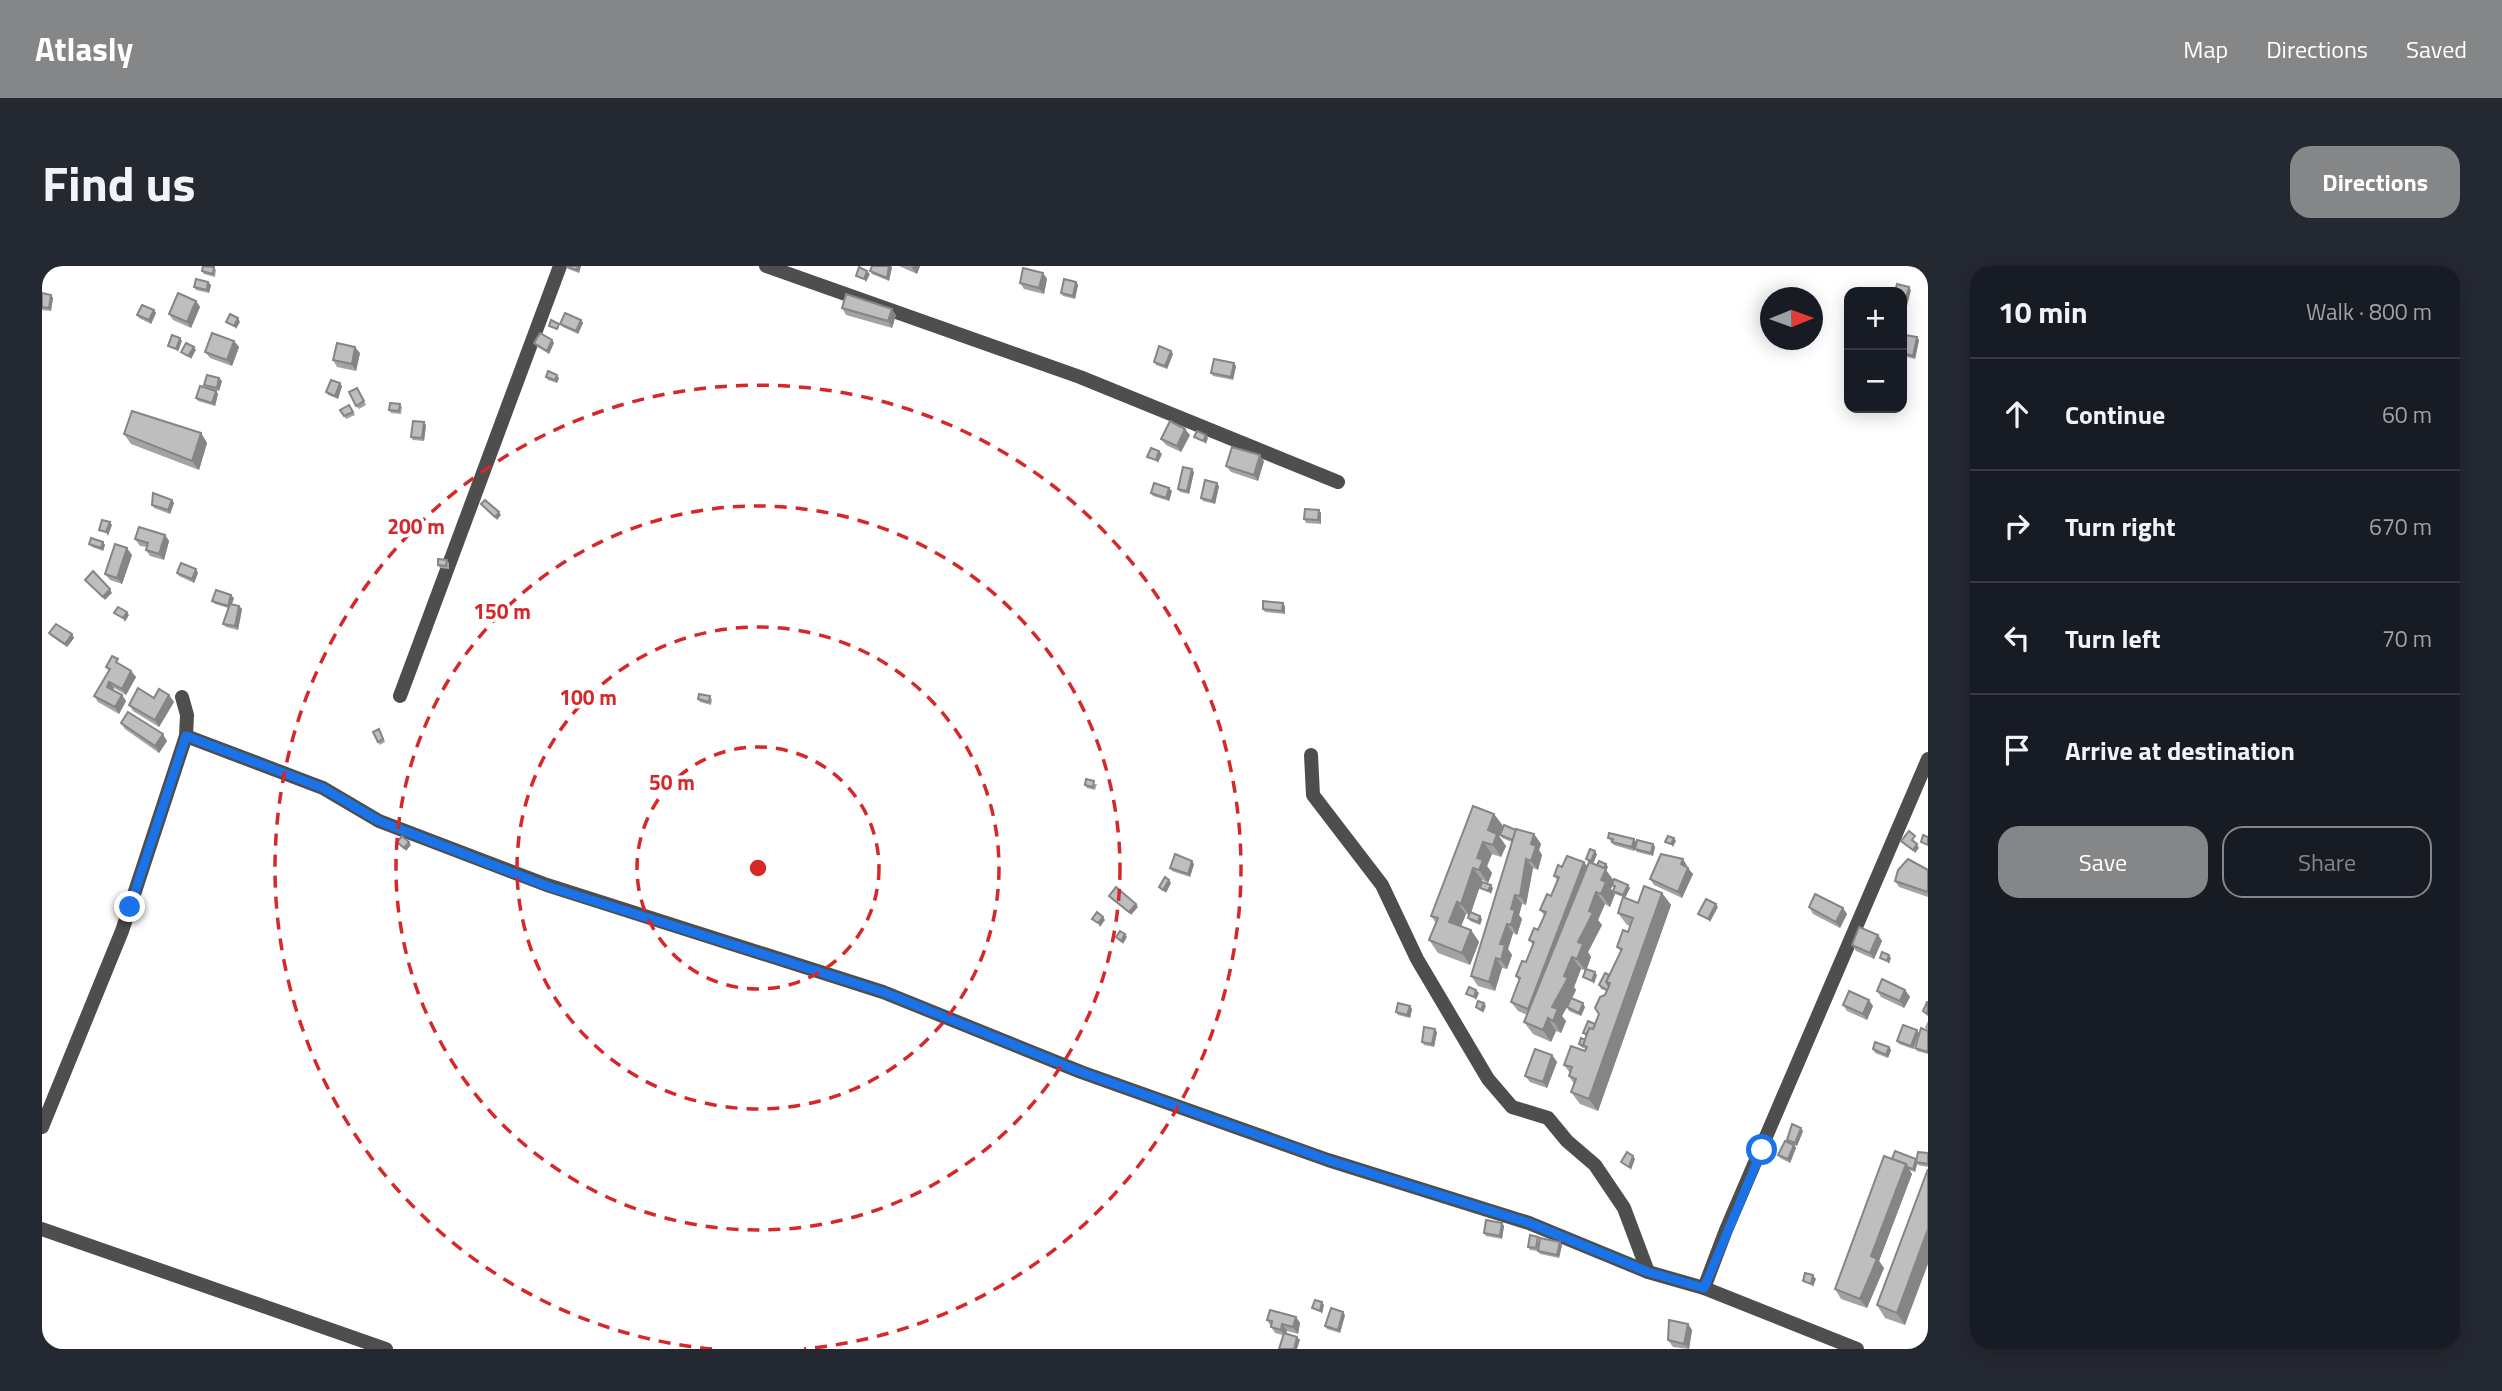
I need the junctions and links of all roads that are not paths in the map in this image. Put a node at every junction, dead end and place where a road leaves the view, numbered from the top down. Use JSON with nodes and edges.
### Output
{"nodes":[{"id":1,"x":560,"y":266,"type":"edge"},
{"id":2,"x":766,"y":266,"type":"edge"},
{"id":3,"x":1338,"y":482,"type":"dead end"},
{"id":4,"x":400,"y":696,"type":"dead end"},
{"id":5,"x":182,"y":697,"type":"dead end"},
{"id":6,"x":186,"y":736,"type":"junction"},
{"id":7,"x":1311,"y":755,"type":"dead end"},
{"id":8,"x":1928,"y":760,"type":"edge"},
{"id":9,"x":42,"y":1127,"type":"edge"},
{"id":10,"x":42,"y":1229,"type":"edge"},
{"id":11,"x":1648,"y":1272,"type":"junction"},
{"id":12,"x":1704,"y":1288,"type":"junction"},
{"id":13,"x":386,"y":1349,"type":"edge"},
{"id":14,"x":1857,"y":1349,"type":"edge"}],
"edges":[{"from":1,"to":4,"type":"street"},
{"from":2,"to":3,"type":"street"},
{"from":5,"to":6,"type":"street"},
{"from":6,"to":9,"type":"street"},
{"from":6,"to":11,"type":"street"},
{"from":7,"to":11,"type":"street"},
{"from":8,"to":12,"type":"street"},
{"from":10,"to":13,"type":"street"},
{"from":11,"to":12,"type":"street"},
{"from":12,"to":14,"type":"street"}]}
